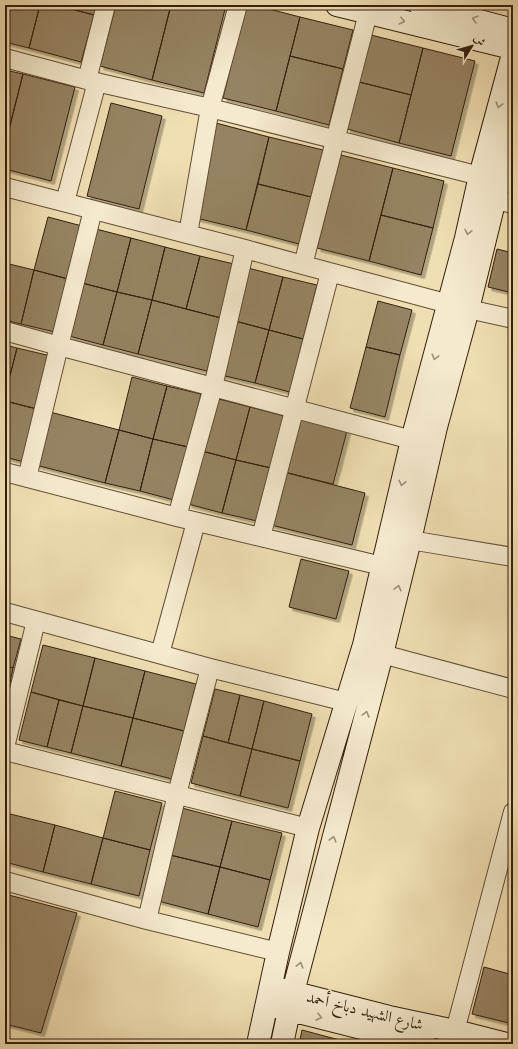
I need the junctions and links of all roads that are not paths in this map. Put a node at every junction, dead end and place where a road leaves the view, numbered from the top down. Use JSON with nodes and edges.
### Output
{"nodes":[{"id":1,"x":106,"y":5,"type":"edge"},
{"id":2,"x":238,"y":5,"type":"edge"},
{"id":3,"x":337,"y":5,"type":"edge"},
{"id":4,"x":420,"y":5,"type":"edge"},
{"id":5,"x":368,"y":13,"type":"junction"},
{"id":6,"x":513,"y":42,"type":"edge"},
{"id":7,"x":5,"y":58,"type":"edge"},
{"id":8,"x":92,"y":81,"type":"junction"},
{"id":9,"x":210,"y":108,"type":"junction"},
{"id":10,"x":513,"y":125,"type":"edge"},
{"id":11,"x":335,"y":139,"type":"junction"},
{"id":12,"x":480,"y":176,"type":"junction"},
{"id":13,"x":5,"y":187,"type":"edge"},
{"id":14,"x":64,"y":202,"type":"junction"},
{"id":15,"x":504,"y":202,"type":"edge"},
{"id":16,"x":93,"y":210,"type":"junction"},
{"id":17,"x":188,"y":234,"type":"junction"},
{"id":18,"x":245,"y":249,"type":"junction"},
{"id":19,"x":303,"y":265,"type":"junction"},
{"id":20,"x":330,"y":273,"type":"junction"},
{"id":21,"x":458,"y":306,"type":"junction"},
{"id":22,"x":513,"y":319,"type":"edge"},
{"id":23,"x":5,"y":331,"type":"edge"},
{"id":24,"x":59,"y":346,"type":"junction"},
{"id":25,"x":213,"y":387,"type":"junction"},
{"id":26,"x":296,"y":408,"type":"junction"},
{"id":27,"x":412,"y":440,"type":"junction"},
{"id":28,"x":5,"y":472,"type":"edge"},
{"id":29,"x":28,"y":478,"type":"junction"},
{"id":30,"x":177,"y":518,"type":"junction"},
{"id":31,"x":196,"y":522,"type":"junction"},
{"id":32,"x":261,"y":537,"type":"junction"},
{"id":33,"x":410,"y":540,"type":"junction"},
{"id":34,"x":513,"y":557,"type":"edge"},
{"id":35,"x":382,"y":566,"type":"junction"},
{"id":36,"x":5,"y":612,"type":"edge"},
{"id":37,"x":36,"y":621,"type":"junction"},
{"id":38,"x":160,"y":654,"type":"junction"},
{"id":39,"x":382,"y":654,"type":"junction"},
{"id":40,"x":210,"y":668,"type":"junction"},
{"id":41,"x":513,"y":689,"type":"edge"},
{"id":42,"x":346,"y":702,"type":"junction"},
{"id":43,"x":5,"y":747,"type":"edge"},
{"id":44,"x":5,"y":751,"type":"edge"},
{"id":45,"x":177,"y":794,"type":"junction"},
{"id":46,"x":513,"y":812,"type":"edge"},
{"id":47,"x":308,"y":828,"type":"junction"},
{"id":48,"x":5,"y":881,"type":"edge"},
{"id":49,"x":147,"y":920,"type":"junction"},
{"id":50,"x":278,"y":952,"type":"junction"},
{"id":51,"x":269,"y":996,"type":"junction"},
{"id":52,"x":291,"y":1001,"type":"junction"},
{"id":53,"x":454,"y":1037,"type":"edge"},
{"id":54,"x":258,"y":1044,"type":"edge"},
{"id":55,"x":282,"y":1044,"type":"edge"},
{"id":56,"x":425,"y":1044,"type":"edge"},
{"id":57,"x":506,"y":1044,"type":"edge"}],
"edges":[{"from":1,"to":8,"type":"street"},
{"from":2,"to":9,"type":"street"},
{"from":3,"to":5,"type":"main road"},
{"from":6,"to":4,"type":"main road","one_way":true},
{"from":5,"to":6,"type":"main road","one_way":true},
{"from":5,"to":11,"type":"street"},
{"from":6,"to":12,"type":"main road","one_way":true},
{"from":7,"to":8,"type":"street"},
{"from":8,"to":9,"type":"street"},
{"from":8,"to":14,"type":"street"},
{"from":9,"to":11,"type":"street"},
{"from":9,"to":17,"type":"street"},
{"from":10,"to":15,"type":"main road"},
{"from":11,"to":12,"type":"street"},
{"from":11,"to":19,"type":"street"},
{"from":12,"to":21,"type":"main road","one_way":true},
{"from":13,"to":14,"type":"street"},
{"from":14,"to":16,"type":"street"},
{"from":15,"to":21,"type":"main road"},
{"from":16,"to":17,"type":"street"},
{"from":16,"to":24,"type":"street"},
{"from":17,"to":18,"type":"street"},
{"from":18,"to":19,"type":"street"},
{"from":18,"to":25,"type":"street"},
{"from":19,"to":20,"type":"street"},
{"from":20,"to":21,"type":"street"},
{"from":20,"to":26,"type":"street"},
{"from":21,"to":22,"type":"street"},
{"from":21,"to":27,"type":"main road","one_way":true},
{"from":21,"to":33,"type":"main road"},
{"from":23,"to":24,"type":"street"},
{"from":24,"to":25,"type":"street"},
{"from":24,"to":29,"type":"street"},
{"from":25,"to":26,"type":"street"},
{"from":25,"to":30,"type":"street"},
{"from":26,"to":27,"type":"street"},
{"from":26,"to":32,"type":"street"},
{"from":27,"to":35,"type":"main road","one_way":true},
{"from":28,"to":29,"type":"street"},
{"from":29,"to":30,"type":"street"},
{"from":30,"to":31,"type":"street"},
{"from":31,"to":32,"type":"street"},
{"from":31,"to":38,"type":"street"},
{"from":32,"to":35,"type":"street"},
{"from":33,"to":34,"type":"street"},
{"from":39,"to":33,"type":"main road","one_way":true},
{"from":35,"to":42,"type":"main road"},
{"from":36,"to":37,"type":"street"},
{"from":37,"to":38,"type":"street"},
{"from":37,"to":43,"type":"street"},
{"from":38,"to":40,"type":"street"},
{"from":39,"to":41,"type":"street"},
{"from":52,"to":39,"type":"main road","one_way":true},
{"from":40,"to":42,"type":"street"},
{"from":40,"to":45,"type":"street"},
{"from":42,"to":47,"type":"main road"},
{"from":44,"to":45,"type":"street"},
{"from":45,"to":47,"type":"street"},
{"from":45,"to":49,"type":"street"},
{"from":46,"to":53,"type":"street"},
{"from":47,"to":50,"type":"main road"},
{"from":48,"to":49,"type":"street"},
{"from":49,"to":50,"type":"street"},
{"from":50,"to":51,"type":"main road"},
{"from":51,"to":52,"type":"main road","name":"شارع الشهيد دباخ أحمد"},
{"from":51,"to":54,"type":"main road"},
{"from":52,"to":53,"type":"main road","name":"شارع الشهيد دباخ أحمد"},
{"from":52,"to":55,"type":"main road"},
{"from":52,"to":56,"type":"main road","name":"شارع الشهيد دباخ أحمد","one_way":true},
{"from":53,"to":57,"type":"main road","name":"شارع الشهيد دباخ أحمد"}]}
